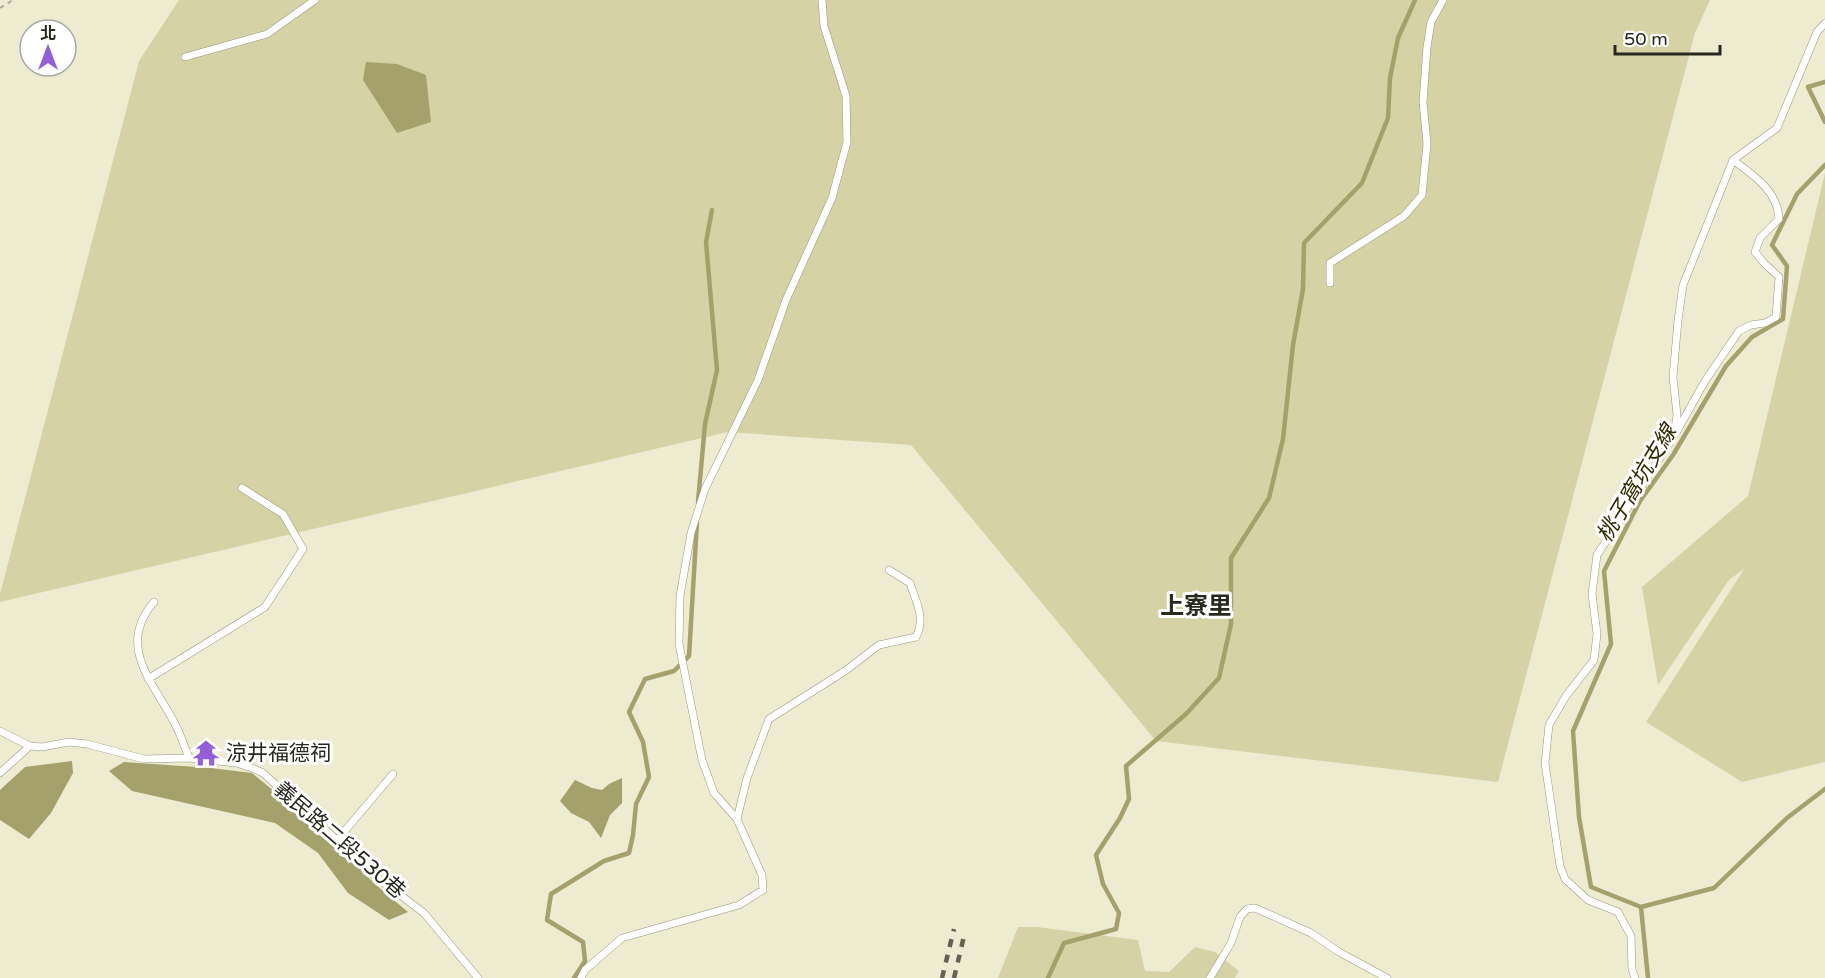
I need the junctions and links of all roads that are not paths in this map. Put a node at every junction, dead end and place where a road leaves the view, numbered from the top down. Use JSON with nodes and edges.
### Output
{"nodes":[{"id":1,"x":315,"y":0,"type":"edge"},
{"id":2,"x":822,"y":0,"type":"edge"},
{"id":3,"x":1443,"y":0,"type":"edge"},
{"id":4,"x":1825,"y":23,"type":"edge"},
{"id":5,"x":185,"y":57,"type":"dead end"},
{"id":6,"x":1733,"y":160,"type":"junction"},
{"id":7,"x":1330,"y":283,"type":"dead end"},
{"id":8,"x":1674,"y":436,"type":"junction"},
{"id":9,"x":242,"y":488,"type":"dead end"},
{"id":10,"x":889,"y":570,"type":"dead end"},
{"id":11,"x":154,"y":602,"type":"dead end"},
{"id":12,"x":148,"y":679,"type":"junction"},
{"id":13,"x":0,"y":731,"type":"edge"},
{"id":14,"x":30,"y":746,"type":"junction"},
{"id":15,"x":189,"y":758,"type":"junction"},
{"id":16,"x":0,"y":773,"type":"edge"},
{"id":17,"x":393,"y":774,"type":"dead end"},
{"id":18,"x":737,"y":819,"type":"junction"},
{"id":19,"x":337,"y":840,"type":"junction"},
{"id":20,"x":478,"y":978,"type":"edge"},
{"id":21,"x":581,"y":978,"type":"edge"},
{"id":22,"x":1210,"y":978,"type":"edge"},
{"id":23,"x":1387,"y":978,"type":"edge"},
{"id":24,"x":1635,"y":978,"type":"edge"}],
"edges":[{"from":1,"to":5,"type":"lane"},
{"from":2,"to":18,"type":"lane"},
{"from":3,"to":7,"type":"lane"},
{"from":4,"to":6,"type":"lane"},
{"from":6,"to":8,"type":"lane"},
{"from":6,"to":8,"type":"lane"},
{"from":8,"to":24,"type":"lane"},
{"from":9,"to":12,"type":"lane"},
{"from":10,"to":18,"type":"lane"},
{"from":11,"to":12,"type":"lane"},
{"from":12,"to":15,"type":"lane"},
{"from":13,"to":14,"type":"lane"},
{"from":14,"to":15,"type":"lane","name":"義民路二段530巷"},
{"from":14,"to":16,"type":"lane"},
{"from":15,"to":19,"type":"lane","name":"義民路二段530巷"},
{"from":17,"to":19,"type":"lane"},
{"from":18,"to":21,"type":"lane"},
{"from":19,"to":20,"type":"lane","name":"義民路二段530巷"},
{"from":22,"to":23,"type":"lane"}]}
